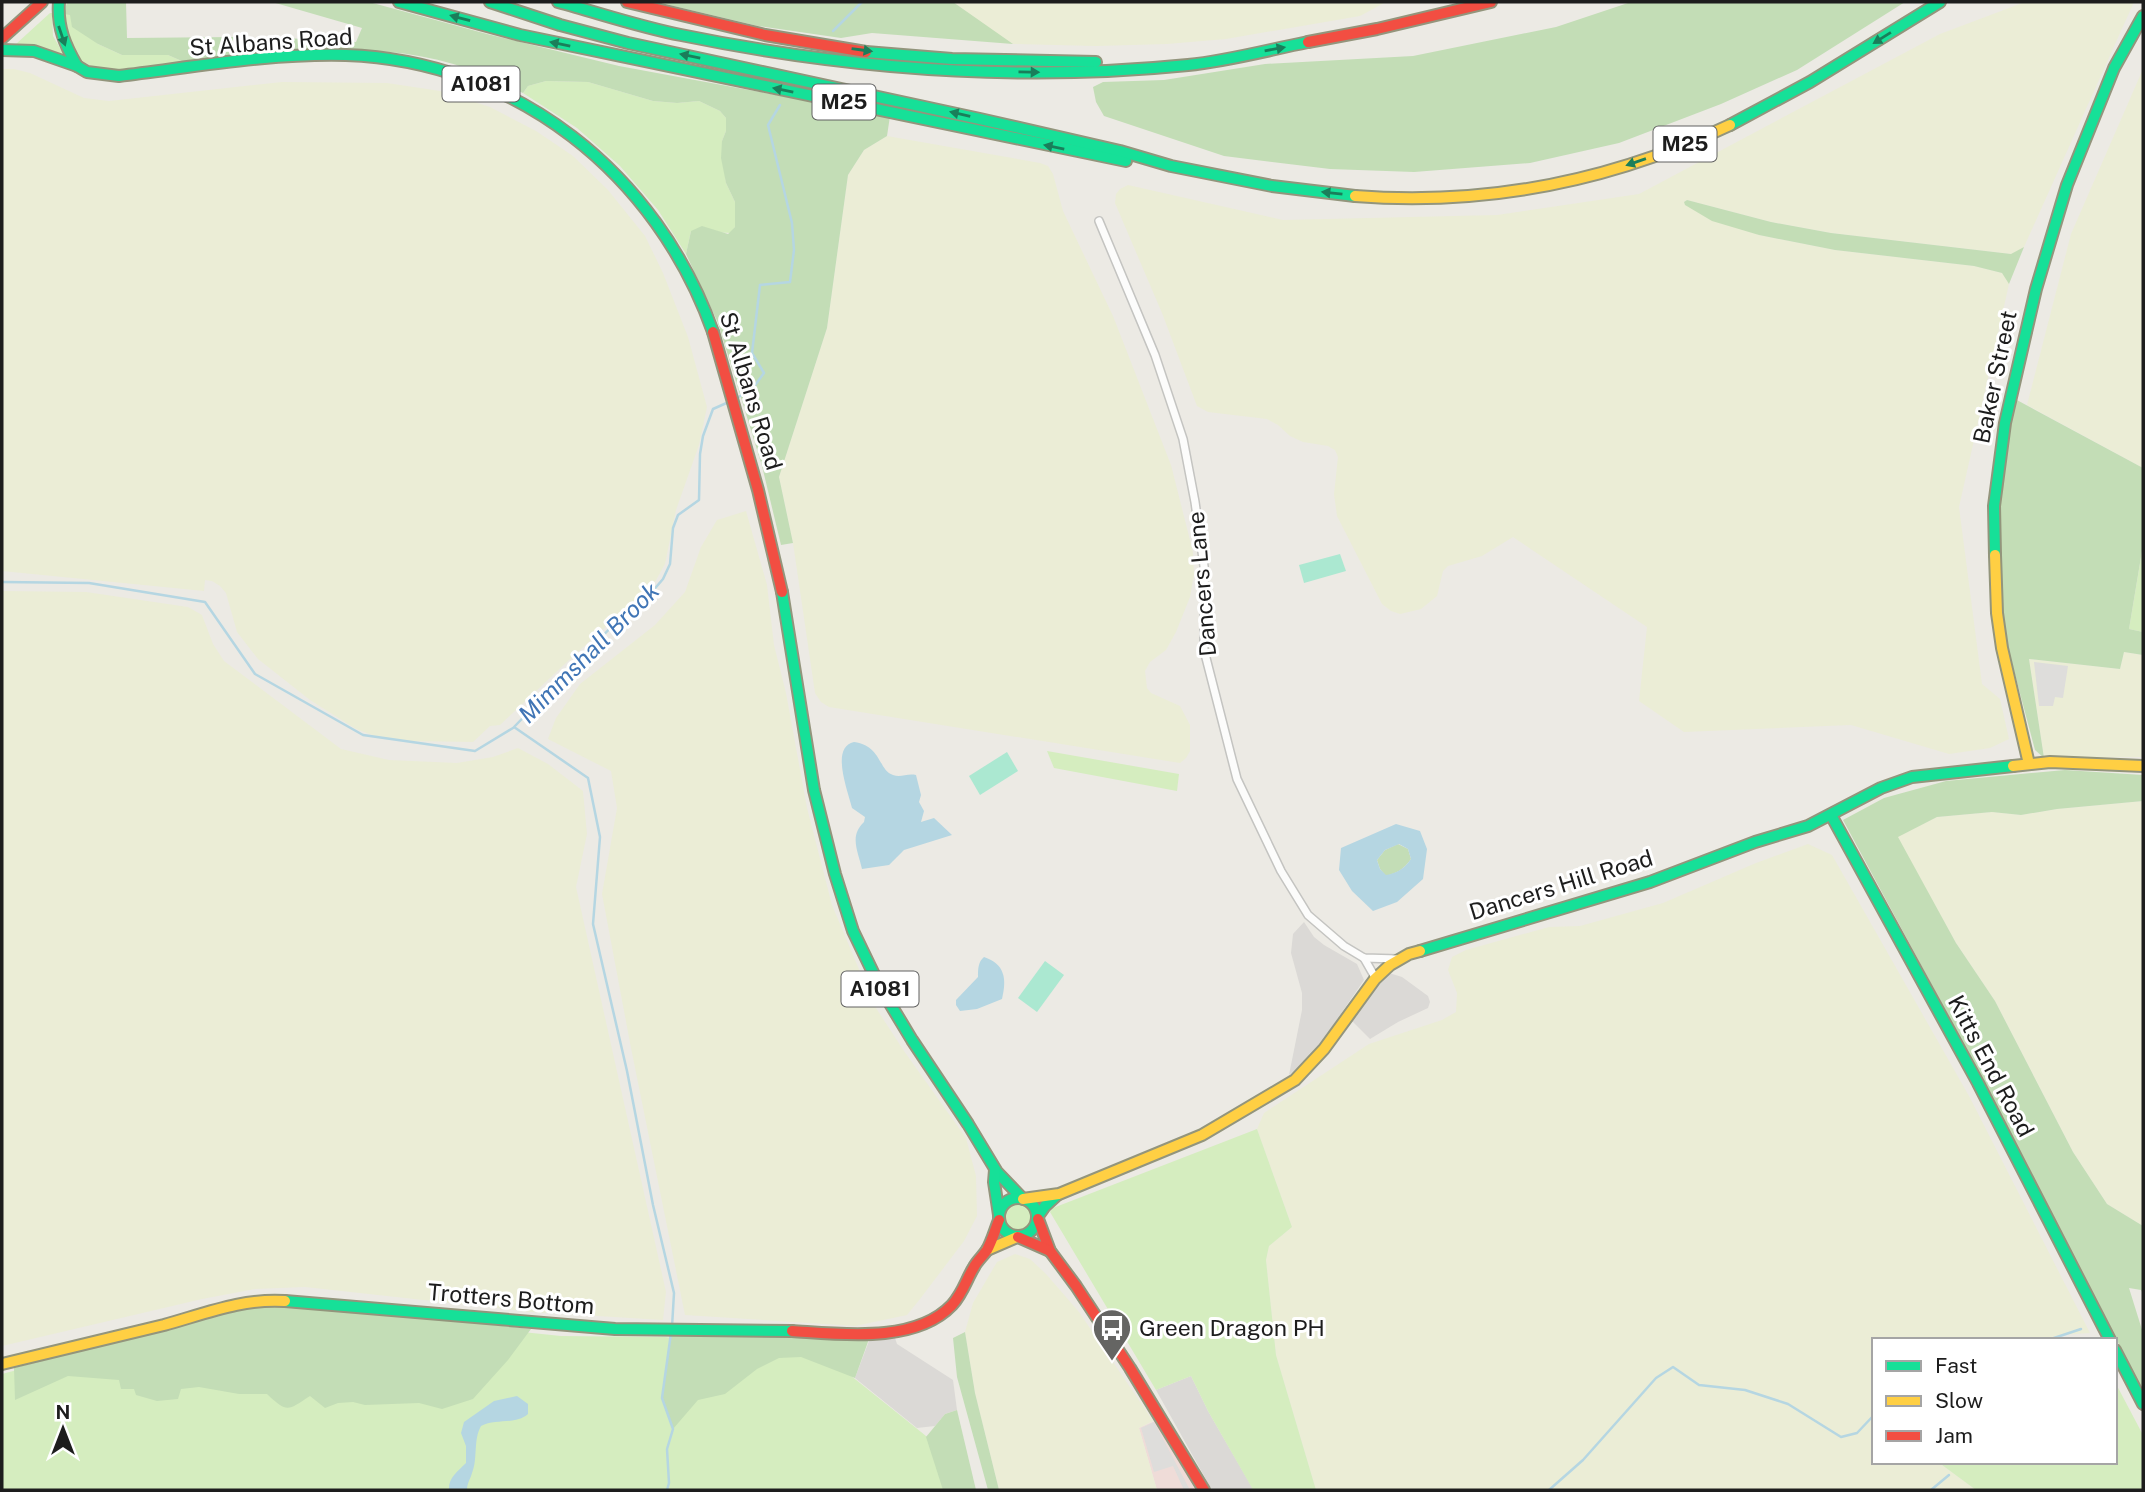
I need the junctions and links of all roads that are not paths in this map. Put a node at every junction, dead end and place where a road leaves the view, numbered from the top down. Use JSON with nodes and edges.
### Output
{"nodes":[{"id":1,"x":43,"y":2,"type":"edge"},
{"id":2,"x":59,"y":2,"type":"edge"},
{"id":3,"x":400,"y":2,"type":"edge"},
{"id":4,"x":490,"y":2,"type":"edge"},
{"id":5,"x":558,"y":2,"type":"edge"},
{"id":6,"x":627,"y":2,"type":"edge"},
{"id":7,"x":1491,"y":2,"type":"edge"},
{"id":8,"x":1940,"y":2,"type":"edge"},
{"id":9,"x":2143,"y":16,"type":"edge"},
{"id":10,"x":2,"y":38,"type":"edge"},
{"id":11,"x":2,"y":50,"type":"edge"},
{"id":12,"x":1207,"y":60,"type":"junction"},
{"id":13,"x":77,"y":66,"type":"junction"},
{"id":14,"x":1169,"y":165,"type":"junction"},
{"id":15,"x":1099,"y":221,"type":"dead end"},
{"id":16,"x":2029,"y":764,"type":"junction"},
{"id":17,"x":2143,"y":766,"type":"edge"},
{"id":18,"x":1831,"y":815,"type":"junction"},
{"id":19,"x":1363,"y":958,"type":"junction"},
{"id":20,"x":1399,"y":959,"type":"junction"},
{"id":21,"x":1376,"y":979,"type":"junction"},
{"id":22,"x":995,"y":1170,"type":"junction"},
{"id":23,"x":1059,"y":1194,"type":"junction"},
{"id":24,"x":1023,"y":1199,"type":"junction"},
{"id":25,"x":1038,"y":1217,"type":"junction"},
{"id":26,"x":999,"y":1219,"type":"junction"},
{"id":27,"x":1017,"y":1237,"type":"junction"},
{"id":28,"x":986,"y":1250,"type":"junction"},
{"id":29,"x":1050,"y":1251,"type":"junction"},
{"id":30,"x":2109,"y":1338,"type":"edge"},
{"id":31,"x":2117,"y":1354,"type":"edge"},
{"id":32,"x":2,"y":1364,"type":"edge"},
{"id":33,"x":2143,"y":1404,"type":"edge"},
{"id":34,"x":1204,"y":1490,"type":"edge"}],
"edges":[{"from":1,"to":10,"type":"main road"},
{"from":2,"to":13,"type":"main road","one_way":true},
{"from":14,"to":3,"type":"main road","number":"M25","one_way":true},
{"from":14,"to":4,"type":"main road","number":"M25","one_way":true},
{"from":5,"to":12,"type":"main road","number":"M25","one_way":true},
{"from":6,"to":12,"type":"main road","number":"M25","one_way":true},
{"from":12,"to":7,"type":"main road","number":"M25","one_way":true},
{"from":8,"to":14,"type":"main road","number":"M25","one_way":true},
{"from":9,"to":16,"type":"main road","name":"Baker Street"},
{"from":11,"to":13,"type":"main road","name":"St Albans Road","number":"A1081"},
{"from":13,"to":22,"type":"main road","name":"St Albans Road","number":"A1081"},
{"from":15,"to":19,"type":"street","name":"Dancers Lane"},
{"from":16,"to":17,"type":"main road","name":"Dancers Hill Road"},
{"from":16,"to":18,"type":"main road","name":"Dancers Hill Road"},
{"from":18,"to":20,"type":"main road","name":"Dancers Hill Road"},
{"from":18,"to":30,"type":"main road","name":"Kitts End Road"},
{"from":19,"to":20,"type":"street"},
{"from":19,"to":21,"type":"street","name":"Dancers Lane"},
{"from":20,"to":21,"type":"main road","name":"Dancers Hill Road"},
{"from":21,"to":23,"type":"main road","name":"Dancers Hill Road"},
{"from":22,"to":24,"type":"main road","name":"St Albans Road","number":"A1081"},
{"from":22,"to":26,"type":"main road","name":"St Albans Road","number":"A1081"},
{"from":23,"to":24,"type":"main road","name":"Dancers Hill Road"},
{"from":23,"to":25,"type":"main road","name":"Dancers Hill Road"},
{"from":24,"to":25,"type":"main road"},
{"from":24,"to":26,"type":"main road"},
{"from":25,"to":27,"type":"main road"},
{"from":25,"to":29,"type":"main road"},
{"from":26,"to":27,"type":"main road"},
{"from":26,"to":28,"type":"main road","name":"Trotters Bottom"},
{"from":27,"to":28,"type":"main road"},
{"from":27,"to":29,"type":"main road"},
{"from":28,"to":32,"type":"main road","name":"Trotters Bottom"},
{"from":29,"to":34,"type":"main road"},
{"from":31,"to":33,"type":"main road"}]}
